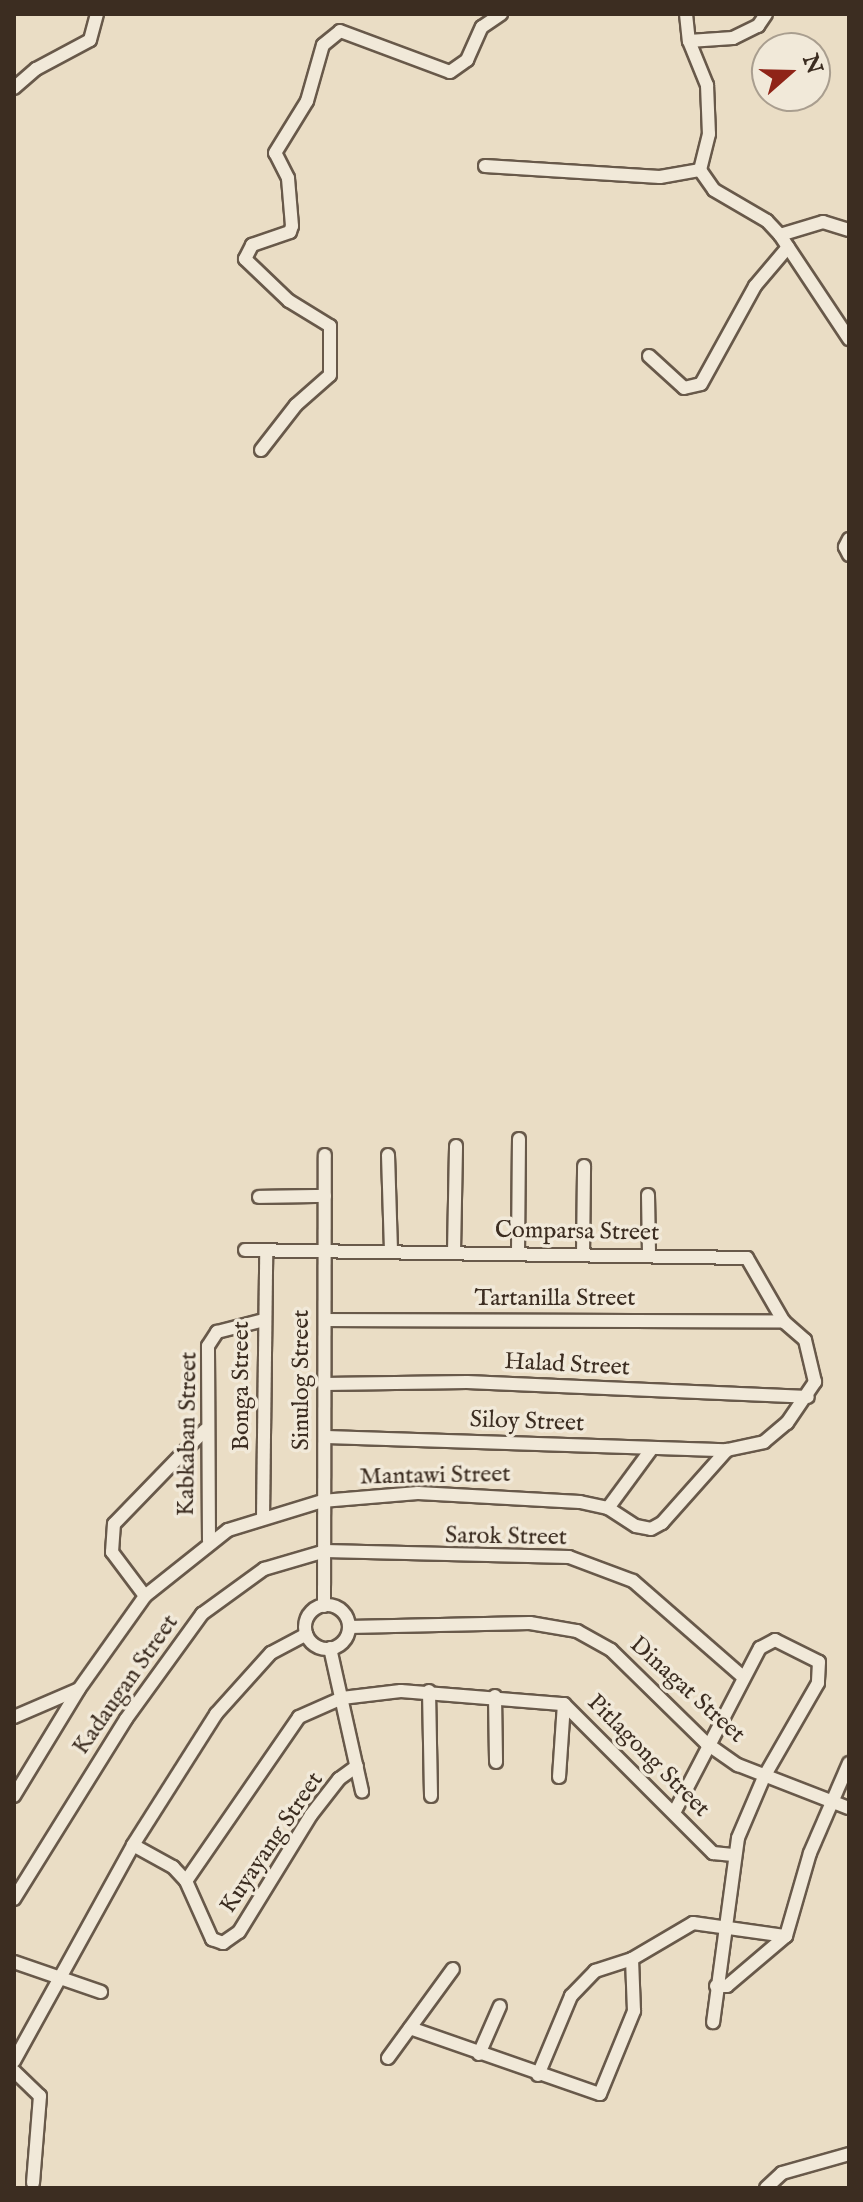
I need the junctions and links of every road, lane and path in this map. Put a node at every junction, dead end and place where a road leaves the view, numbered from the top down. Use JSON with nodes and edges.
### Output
{"nodes":[{"id":1,"x":97,"y":14,"type":"edge"},
{"id":2,"x":501,"y":14,"type":"edge"},
{"id":3,"x":686,"y":14,"type":"edge"},
{"id":4,"x":766,"y":14,"type":"edge"},
{"id":5,"x":689,"y":41,"type":"junction"},
{"id":6,"x":14,"y":88,"type":"edge"},
{"id":7,"x":485,"y":166,"type":"dead end"},
{"id":8,"x":700,"y":170,"type":"junction"},
{"id":9,"x":849,"y":230,"type":"edge"},
{"id":10,"x":780,"y":235,"type":"junction"},
{"id":11,"x":788,"y":247,"type":"junction"},
{"id":12,"x":849,"y":339,"type":"edge"},
{"id":13,"x":649,"y":356,"type":"dead end"},
{"id":14,"x":261,"y":450,"type":"dead end"},
{"id":15,"x":849,"y":539,"type":"edge"},
{"id":16,"x":849,"y":555,"type":"edge"},
{"id":17,"x":519,"y":1139,"type":"dead end"},
{"id":18,"x":456,"y":1146,"type":"dead end"},
{"id":19,"x":325,"y":1155,"type":"dead end"},
{"id":20,"x":388,"y":1155,"type":"dead end"},
{"id":21,"x":584,"y":1166,"type":"dead end"},
{"id":22,"x":648,"y":1195,"type":"dead end"},
{"id":23,"x":325,"y":1196,"type":"junction"},
{"id":24,"x":259,"y":1197,"type":"dead end"},
{"id":25,"x":245,"y":1250,"type":"dead end"},
{"id":26,"x":324,"y":1251,"type":"junction"},
{"id":27,"x":391,"y":1252,"type":"junction"},
{"id":28,"x":454,"y":1252,"type":"junction"},
{"id":29,"x":518,"y":1253,"type":"junction"},
{"id":30,"x":266,"y":1254,"type":"junction"},
{"id":31,"x":583,"y":1254,"type":"junction"},
{"id":32,"x":649,"y":1254,"type":"junction"},
{"id":33,"x":264,"y":1320,"type":"junction"},
{"id":34,"x":325,"y":1320,"type":"junction"},
{"id":35,"x":784,"y":1322,"type":"junction"},
{"id":36,"x":324,"y":1384,"type":"junction"},
{"id":37,"x":808,"y":1397,"type":"junction"},
{"id":38,"x":205,"y":1430,"type":"junction"},
{"id":39,"x":325,"y":1437,"type":"junction"},
{"id":40,"x":727,"y":1450,"type":"junction"},
{"id":41,"x":650,"y":1451,"type":"junction"},
{"id":42,"x":322,"y":1501,"type":"junction"},
{"id":43,"x":608,"y":1508,"type":"junction"},
{"id":44,"x":263,"y":1518,"type":"junction"},
{"id":45,"x":209,"y":1541,"type":"junction"},
{"id":46,"x":325,"y":1551,"type":"junction"},
{"id":47,"x":145,"y":1596,"type":"junction"},
{"id":48,"x":324,"y":1606,"type":"junction"},
{"id":49,"x":349,"y":1627,"type":"junction"},
{"id":50,"x":306,"y":1634,"type":"junction"},
{"id":51,"x":330,"y":1648,"type":"junction"},
{"id":52,"x":742,"y":1676,"type":"junction"},
{"id":53,"x":79,"y":1689,"type":"junction"},
{"id":54,"x":429,"y":1691,"type":"junction"},
{"id":55,"x":495,"y":1696,"type":"junction"},
{"id":56,"x":342,"y":1698,"type":"junction"},
{"id":57,"x":564,"y":1704,"type":"junction"},
{"id":58,"x":14,"y":1717,"type":"edge"},
{"id":59,"x":706,"y":1743,"type":"junction"},
{"id":60,"x":496,"y":1762,"type":"dead end"},
{"id":61,"x":849,"y":1763,"type":"edge"},
{"id":62,"x":357,"y":1766,"type":"junction"},
{"id":63,"x":559,"y":1777,"type":"dead end"},
{"id":64,"x":764,"y":1777,"type":"junction"},
{"id":65,"x":362,"y":1791,"type":"dead end"},
{"id":66,"x":14,"y":1796,"type":"edge"},
{"id":67,"x":431,"y":1796,"type":"dead end"},
{"id":68,"x":831,"y":1802,"type":"junction"},
{"id":69,"x":849,"y":1808,"type":"edge"},
{"id":70,"x":675,"y":1811,"type":"junction"},
{"id":71,"x":133,"y":1845,"type":"junction"},
{"id":72,"x":733,"y":1855,"type":"junction"},
{"id":73,"x":186,"y":1881,"type":"junction"},
{"id":74,"x":14,"y":1899,"type":"edge"},
{"id":75,"x":725,"y":1928,"type":"junction"},
{"id":76,"x":786,"y":1936,"type":"junction"},
{"id":77,"x":632,"y":1959,"type":"junction"},
{"id":78,"x":14,"y":1962,"type":"edge"},
{"id":79,"x":453,"y":1969,"type":"dead end"},
{"id":80,"x":57,"y":1978,"type":"junction"},
{"id":81,"x":716,"y":1986,"type":"junction"},
{"id":82,"x":101,"y":1992,"type":"dead end"},
{"id":83,"x":500,"y":2006,"type":"dead end"},
{"id":84,"x":713,"y":2022,"type":"dead end"},
{"id":85,"x":410,"y":2028,"type":"junction"},
{"id":86,"x":20,"y":2035,"type":"edge"},
{"id":87,"x":479,"y":2054,"type":"junction"},
{"id":88,"x":388,"y":2058,"type":"dead end"},
{"id":89,"x":14,"y":2061,"type":"edge"},
{"id":90,"x":14,"y":2071,"type":"edge"},
{"id":91,"x":538,"y":2075,"type":"junction"},
{"id":92,"x":849,"y":2154,"type":"edge"},
{"id":93,"x":33,"y":2183,"type":"dead end"},
{"id":94,"x":766,"y":2188,"type":"edge"}],
"edges":[{"from":1,"to":6,"type":"street"},
{"from":2,"to":14,"type":"street"},
{"from":3,"to":5,"type":"street"},
{"from":4,"to":5,"type":"street"},
{"from":5,"to":8,"type":"street"},
{"from":7,"to":8,"type":"street"},
{"from":8,"to":10,"type":"street"},
{"from":9,"to":10,"type":"street"},
{"from":10,"to":11,"type":"street"},
{"from":11,"to":12,"type":"street"},
{"from":11,"to":13,"type":"street"},
{"from":15,"to":16,"type":"street"},
{"from":17,"to":29,"type":"street"},
{"from":18,"to":28,"type":"street"},
{"from":19,"to":23,"type":"street","name":"Sinulog Street"},
{"from":20,"to":27,"type":"street"},
{"from":21,"to":31,"type":"street"},
{"from":22,"to":32,"type":"street"},
{"from":23,"to":24,"type":"street"},
{"from":23,"to":26,"type":"street","name":"Sinulog Street"},
{"from":25,"to":30,"type":"street","name":"Comparsa Street"},
{"from":26,"to":27,"type":"street","name":"Comparsa Street"},
{"from":26,"to":30,"type":"street","name":"Comparsa Street"},
{"from":26,"to":34,"type":"street","name":"Sinulog Street"},
{"from":27,"to":28,"type":"street","name":"Comparsa Street"},
{"from":28,"to":29,"type":"street","name":"Comparsa Street"},
{"from":29,"to":31,"type":"street","name":"Comparsa Street"},
{"from":30,"to":33,"type":"street","name":"Bonga Street"},
{"from":31,"to":32,"type":"street","name":"Comparsa Street"},
{"from":32,"to":35,"type":"street","name":"Comparsa Street"},
{"from":33,"to":38,"type":"street","name":"Kabkaban Street"},
{"from":33,"to":44,"type":"street","name":"Bonga Street"},
{"from":34,"to":35,"type":"street","name":"Tartanilla Street"},
{"from":34,"to":36,"type":"street","name":"Sinulog Street"},
{"from":35,"to":37,"type":"street","name":"Comparsa Street"},
{"from":36,"to":37,"type":"street","name":"Halad Street"},
{"from":36,"to":39,"type":"street","name":"Sinulog Street"},
{"from":37,"to":40,"type":"street","name":"Siloy Street"},
{"from":38,"to":45,"type":"street","name":"Kabkaban Street"},
{"from":38,"to":47,"type":"street"},
{"from":39,"to":41,"type":"street","name":"Siloy Street"},
{"from":39,"to":42,"type":"street","name":"Sinulog Street"},
{"from":40,"to":41,"type":"street","name":"Siloy Street"},
{"from":40,"to":43,"type":"street","name":"Mantawi Street"},
{"from":41,"to":43,"type":"street"},
{"from":42,"to":43,"type":"street","name":"Mantawi Street"},
{"from":42,"to":44,"type":"street","name":"Mantawi Street"},
{"from":42,"to":46,"type":"street","name":"Sinulog Street"},
{"from":44,"to":45,"type":"street","name":"Mantawi Street"},
{"from":45,"to":47,"type":"street","name":"Mantawi Street"},
{"from":46,"to":48,"type":"street","name":"Sinulog Street"},
{"from":46,"to":52,"type":"street","name":"Sarok Street"},
{"from":46,"to":74,"type":"street","name":"Kadaugan Street"},
{"from":47,"to":53,"type":"street","name":"Mantawi Street"},
{"from":48,"to":49,"type":"street"},
{"from":48,"to":50,"type":"street"},
{"from":49,"to":51,"type":"street"},
{"from":49,"to":59,"type":"street","name":"Dinagat Street"},
{"from":50,"to":51,"type":"street"},
{"from":50,"to":71,"type":"street"},
{"from":51,"to":56,"type":"street"},
{"from":52,"to":59,"type":"street"},
{"from":52,"to":64,"type":"street"},
{"from":53,"to":58,"type":"street"},
{"from":53,"to":66,"type":"street","name":"Mantawi Street"},
{"from":54,"to":55,"type":"street","name":"Pitlagong Street"},
{"from":54,"to":56,"type":"street","name":"Pitlagong Street"},
{"from":54,"to":67,"type":"street"},
{"from":55,"to":57,"type":"street","name":"Pitlagong Street"},
{"from":55,"to":60,"type":"street"},
{"from":56,"to":62,"type":"street"},
{"from":56,"to":73,"type":"street","name":"Pitlagong Street"},
{"from":57,"to":63,"type":"street"},
{"from":57,"to":70,"type":"street","name":"Pitlagong Street"},
{"from":59,"to":64,"type":"street","name":"Dinagat Street"},
{"from":59,"to":70,"type":"street"},
{"from":61,"to":68,"type":"street"},
{"from":62,"to":65,"type":"street"},
{"from":62,"to":73,"type":"street","name":"Kuyayang Street"},
{"from":64,"to":68,"type":"street","name":"Dinagat Street"},
{"from":64,"to":72,"type":"street"},
{"from":68,"to":69,"type":"street","name":"Dinagat Street"},
{"from":68,"to":76,"type":"street"},
{"from":70,"to":72,"type":"street","name":"Pitlagong Street"},
{"from":71,"to":73,"type":"street"},
{"from":71,"to":80,"type":"street"},
{"from":72,"to":75,"type":"street"},
{"from":75,"to":76,"type":"street"},
{"from":75,"to":77,"type":"street"},
{"from":75,"to":81,"type":"street"},
{"from":76,"to":81,"type":"street"},
{"from":77,"to":91,"type":"street"},
{"from":77,"to":91,"type":"street"},
{"from":78,"to":80,"type":"street"},
{"from":79,"to":85,"type":"street"},
{"from":80,"to":82,"type":"street"},
{"from":80,"to":86,"type":"street"},
{"from":81,"to":84,"type":"street"},
{"from":83,"to":87,"type":"street"},
{"from":85,"to":87,"type":"street"},
{"from":85,"to":88,"type":"street"},
{"from":86,"to":89,"type":"street"},
{"from":87,"to":91,"type":"street"},
{"from":90,"to":93,"type":"street"},
{"from":92,"to":94,"type":"street"}]}
